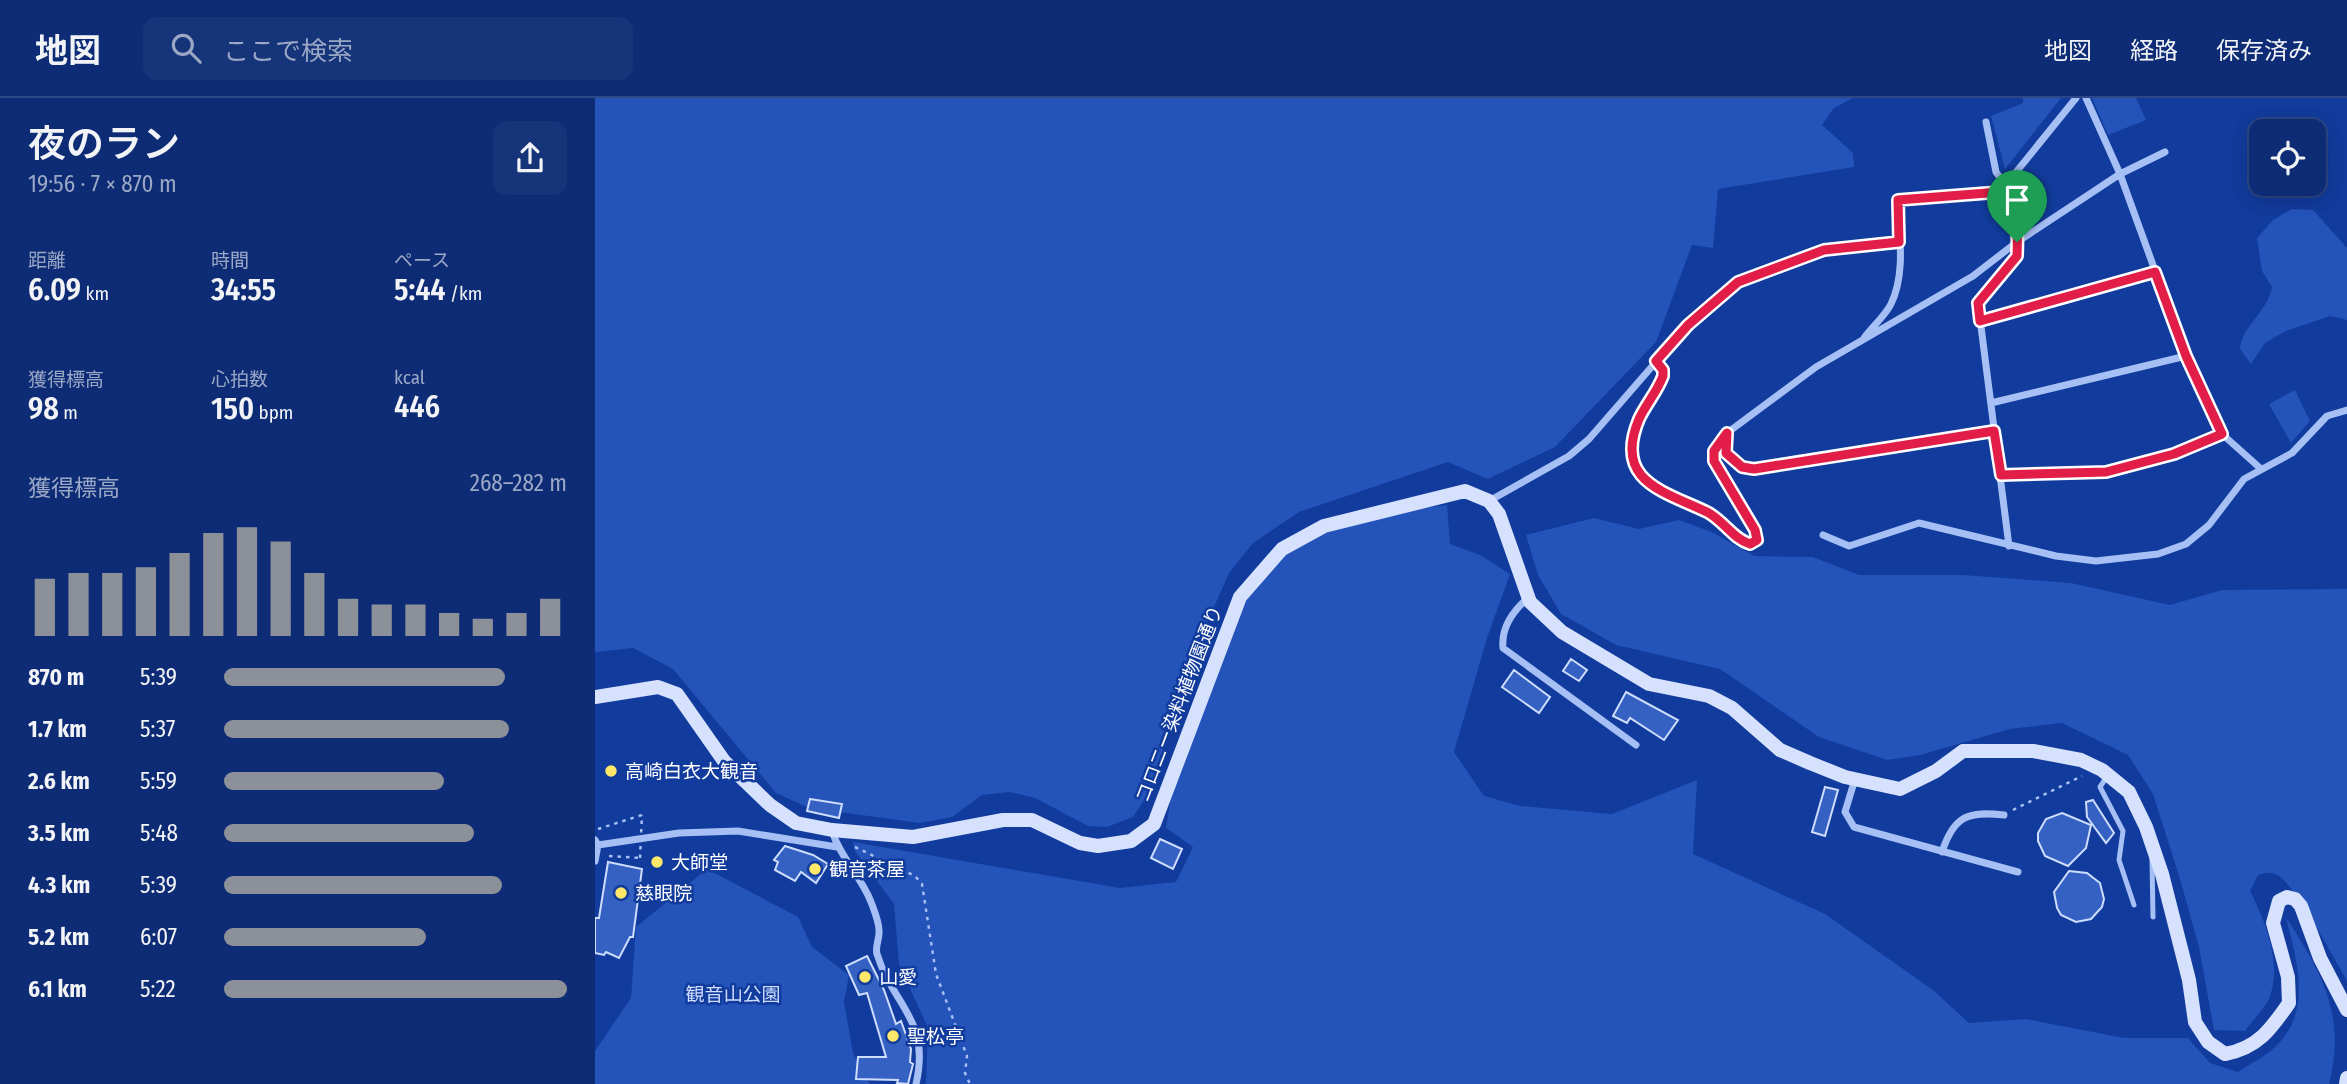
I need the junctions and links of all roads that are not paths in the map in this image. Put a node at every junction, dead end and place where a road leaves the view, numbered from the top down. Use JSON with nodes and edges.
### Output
{"nodes":[{"id":1,"x":2076,"y":98,"type":"edge"},
{"id":2,"x":2086,"y":98,"type":"edge"},
{"id":3,"x":1986,"y":121,"type":"dead end"},
{"id":4,"x":2165,"y":152,"type":"dead end"},
{"id":5,"x":2120,"y":174,"type":"junction"},
{"id":6,"x":2005,"y":184,"type":"junction"},
{"id":7,"x":1899,"y":242,"type":"junction"},
{"id":8,"x":2017,"y":242,"type":"junction"},
{"id":9,"x":2155,"y":272,"type":"junction"},
{"id":10,"x":1980,"y":321,"type":"junction"},
{"id":11,"x":1861,"y":342,"type":"junction"},
{"id":12,"x":2186,"y":356,"type":"junction"},
{"id":13,"x":1656,"y":361,"type":"junction"},
{"id":14,"x":1991,"y":403,"type":"junction"},
{"id":15,"x":2347,"y":410,"type":"edge"},
{"id":16,"x":1994,"y":431,"type":"junction"},
{"id":17,"x":1727,"y":433,"type":"junction"},
{"id":18,"x":2222,"y":434,"type":"junction"},
{"id":19,"x":2260,"y":468,"type":"junction"},
{"id":20,"x":2001,"y":475,"type":"junction"},
{"id":21,"x":1489,"y":501,"type":"junction"},
{"id":22,"x":1823,"y":535,"type":"dead end"},
{"id":23,"x":2009,"y":545,"type":"junction"},
{"id":24,"x":1528,"y":597,"type":"junction"},
{"id":25,"x":595,"y":697,"type":"edge"},
{"id":26,"x":1636,"y":746,"type":"dead end"},
{"id":27,"x":2103,"y":772,"type":"junction"},
{"id":28,"x":1855,"y":779,"type":"junction"},
{"id":29,"x":2004,"y":815,"type":"road end"},
{"id":30,"x":832,"y":830,"type":"junction"},
{"id":31,"x":596,"y":842,"type":"edge"},
{"id":32,"x":837,"y":847,"type":"junction"},
{"id":33,"x":2154,"y":850,"type":"junction"},
{"id":34,"x":1943,"y":852,"type":"junction"},
{"id":35,"x":595,"y":861,"type":"edge"},
{"id":36,"x":2018,"y":872,"type":"dead end"},
{"id":37,"x":2134,"y":905,"type":"dead end"},
{"id":38,"x":2153,"y":917,"type":"dead end"},
{"id":39,"x":2347,"y":1010,"type":"edge"},
{"id":40,"x":2347,"y":1078,"type":"edge"},
{"id":41,"x":916,"y":1084,"type":"edge"},
{"id":42,"x":2346,"y":1084,"type":"edge"}],
"edges":[{"from":1,"to":6,"type":"street"},
{"from":2,"to":5,"type":"street"},
{"from":3,"to":6,"type":"street"},
{"from":4,"to":5,"type":"street"},
{"from":5,"to":8,"type":"street"},
{"from":5,"to":9,"type":"street"},
{"from":6,"to":7,"type":"street"},
{"from":6,"to":8,"type":"street"},
{"from":7,"to":11,"type":"street"},
{"from":7,"to":13,"type":"street"},
{"from":8,"to":10,"type":"street"},
{"from":8,"to":11,"type":"street"},
{"from":9,"to":10,"type":"street"},
{"from":9,"to":12,"type":"street"},
{"from":10,"to":14,"type":"street"},
{"from":11,"to":17,"type":"street"},
{"from":12,"to":14,"type":"street"},
{"from":12,"to":18,"type":"street"},
{"from":13,"to":17,"type":"street"},
{"from":13,"to":21,"type":"street"},
{"from":14,"to":16,"type":"street"},
{"from":15,"to":19,"type":"street"},
{"from":16,"to":17,"type":"street"},
{"from":16,"to":20,"type":"street"},
{"from":18,"to":19,"type":"street"},
{"from":18,"to":20,"type":"street"},
{"from":19,"to":23,"type":"street"},
{"from":20,"to":23,"type":"street"},
{"from":21,"to":24,"type":"street"},
{"from":21,"to":30,"type":"street","name":"コロニー染料植物園通り"},
{"from":22,"to":23,"type":"street"},
{"from":24,"to":26,"type":"street"},
{"from":24,"to":28,"type":"street"},
{"from":25,"to":30,"type":"street","name":"コロニー染料植物園通り"},
{"from":27,"to":28,"type":"street"},
{"from":27,"to":33,"type":"street"},
{"from":27,"to":37,"type":"lane"},
{"from":28,"to":34,"type":"street"},
{"from":29,"to":34,"type":"street"},
{"from":30,"to":32,"type":"street"},
{"from":31,"to":32,"type":"street"},
{"from":31,"to":35,"type":"street"},
{"from":32,"to":41,"type":"street"},
{"from":33,"to":38,"type":"lane"},
{"from":33,"to":39,"type":"street"},
{"from":34,"to":36,"type":"street"},
{"from":40,"to":42,"type":"street"}]}
